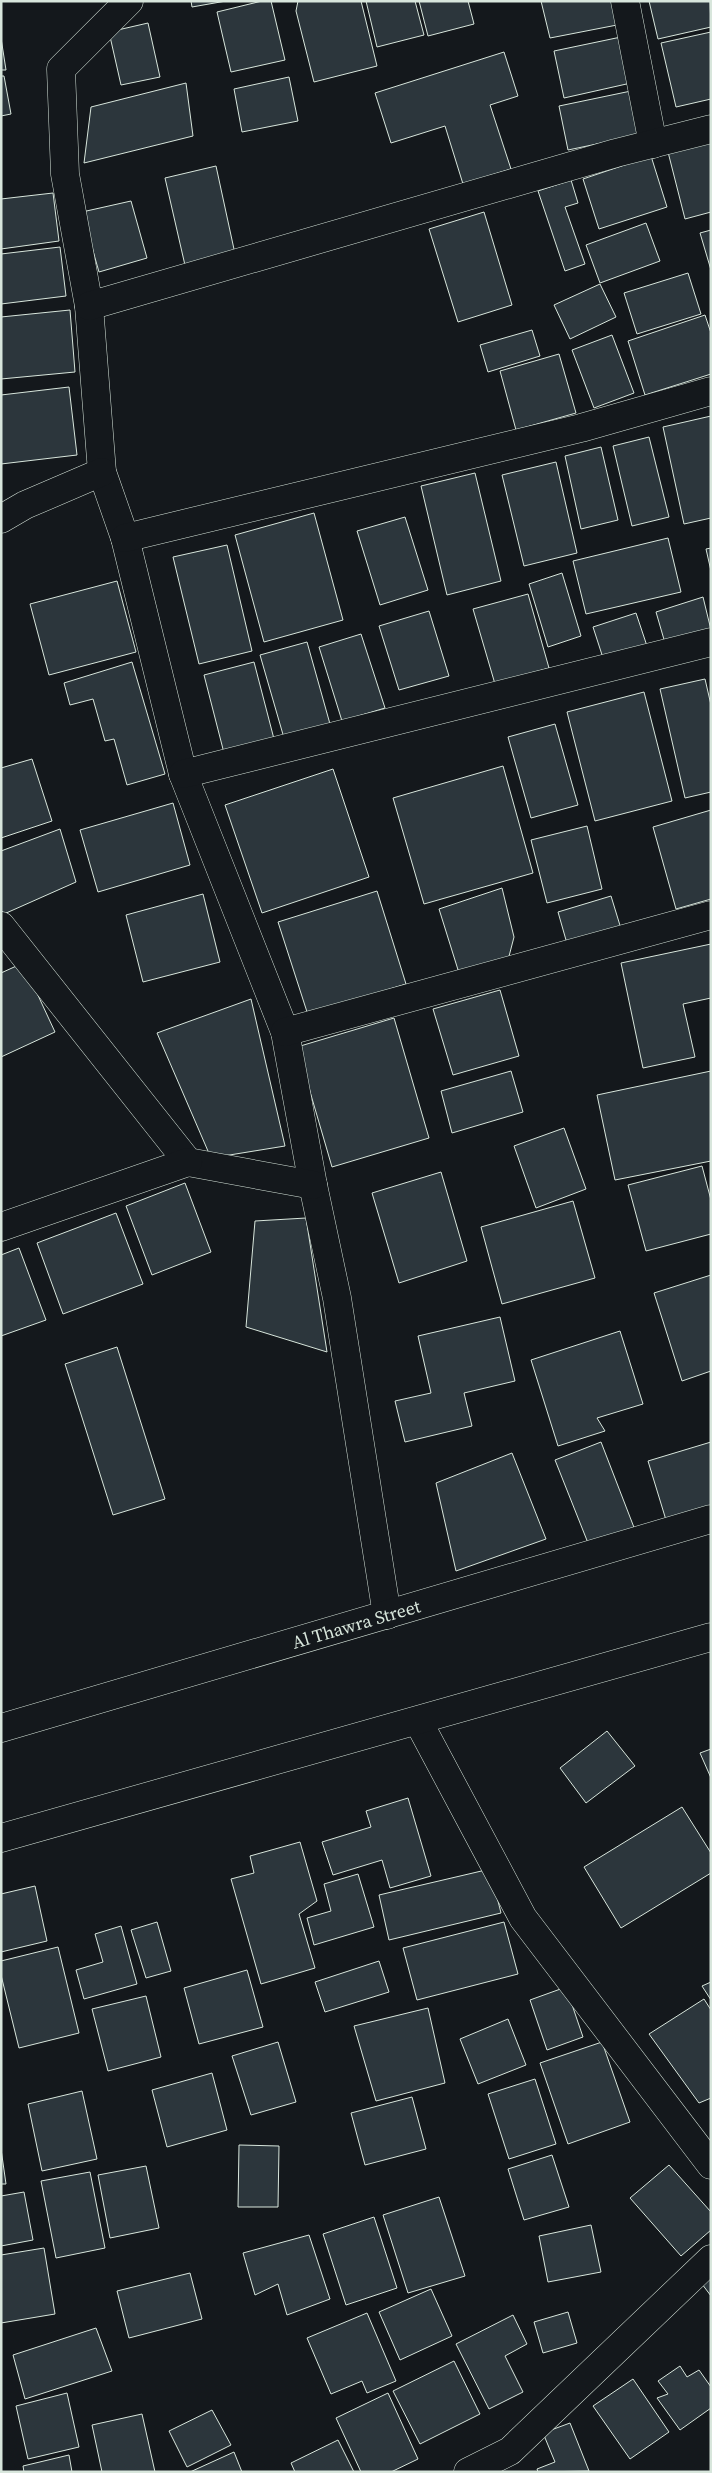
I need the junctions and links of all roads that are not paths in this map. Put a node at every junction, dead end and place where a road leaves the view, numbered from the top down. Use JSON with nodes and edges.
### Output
{"nodes":[{"id":1,"x":129,"y":1,"type":"edge"},
{"id":2,"x":625,"y":1,"type":"edge"},
{"id":3,"x":711,"y":129,"type":"edge"},
{"id":4,"x":653,"y":144,"type":"junction"},
{"id":5,"x":89,"y":306,"type":"junction"},
{"id":6,"x":711,"y":391,"type":"edge"},
{"id":7,"x":102,"y":472,"type":"junction"},
{"id":8,"x":1,"y":519,"type":"edge"},
{"id":9,"x":125,"y":538,"type":"junction"},
{"id":10,"x":711,"y":642,"type":"edge"},
{"id":11,"x":183,"y":774,"type":"junction"},
{"id":12,"x":711,"y":915,"type":"edge"},
{"id":13,"x":1,"y":926,"type":"edge"},
{"id":14,"x":285,"y":1032,"type":"junction"},
{"id":15,"x":188,"y":1162,"type":"junction"},
{"id":16,"x":313,"y":1185,"type":"junction"},
{"id":17,"x":1,"y":1227,"type":"edge"},
{"id":18,"x":711,"y":1520,"type":"edge"},
{"id":19,"x":387,"y":1615,"type":"junction"},
{"id":20,"x":711,"y":1636,"type":"edge"},
{"id":21,"x":418,"y":1721,"type":"junction"},
{"id":22,"x":1,"y":1728,"type":"edge"},
{"id":23,"x":1,"y":1838,"type":"edge"},
{"id":24,"x":711,"y":2165,"type":"edge"},
{"id":25,"x":711,"y":2259,"type":"edge"},
{"id":26,"x":468,"y":2472,"type":"edge"}],
"edges":[{"from":1,"to":5,"type":"street"},
{"from":2,"to":4,"type":"street"},
{"from":3,"to":4,"type":"street"},
{"from":4,"to":5,"type":"street"},
{"from":5,"to":7,"type":"street"},
{"from":6,"to":9,"type":"street"},
{"from":7,"to":8,"type":"street"},
{"from":7,"to":9,"type":"street"},
{"from":9,"to":11,"type":"street"},
{"from":10,"to":11,"type":"street"},
{"from":11,"to":14,"type":"street"},
{"from":12,"to":14,"type":"street"},
{"from":13,"to":15,"type":"street"},
{"from":14,"to":16,"type":"street"},
{"from":15,"to":16,"type":"street"},
{"from":15,"to":17,"type":"street"},
{"from":16,"to":19,"type":"street"},
{"from":18,"to":19,"type":"street","name":"Al Thawra Street"},
{"from":19,"to":22,"type":"street","name":"Al Thawra Street"},
{"from":20,"to":21,"type":"street"},
{"from":21,"to":23,"type":"street"},
{"from":21,"to":24,"type":"street"},
{"from":25,"to":26,"type":"street"}]}
